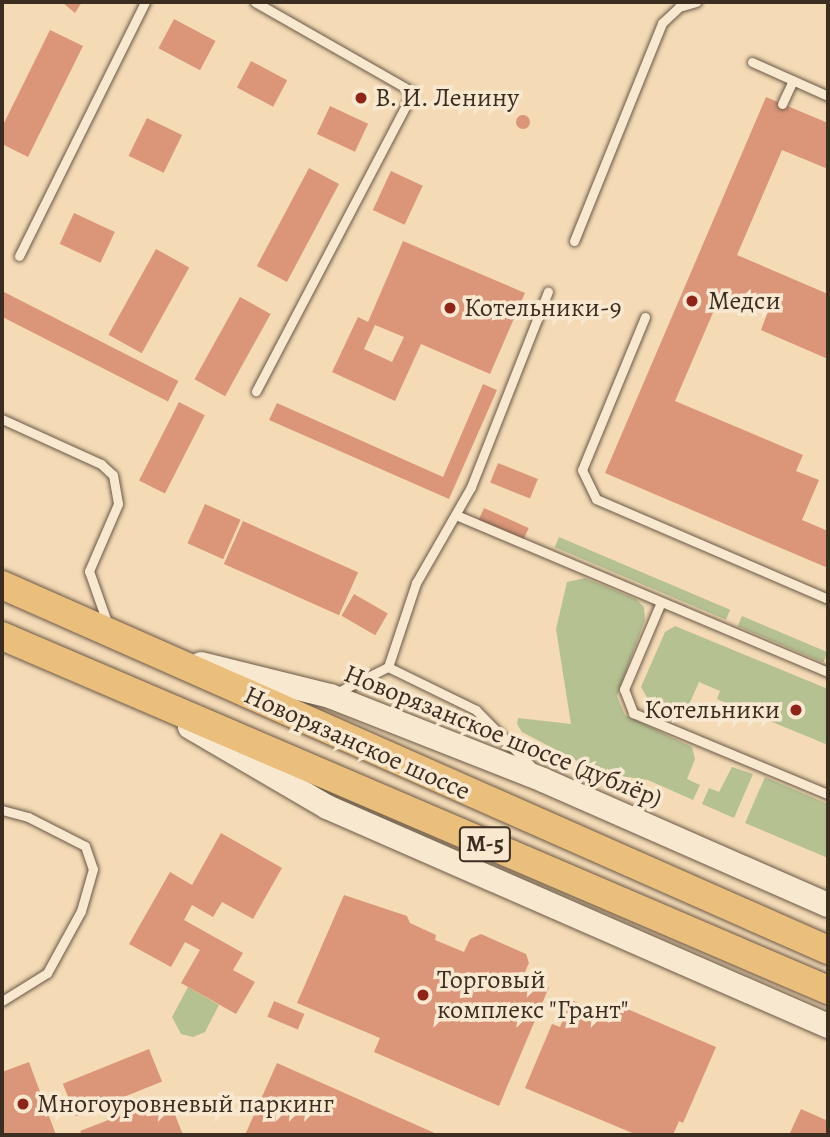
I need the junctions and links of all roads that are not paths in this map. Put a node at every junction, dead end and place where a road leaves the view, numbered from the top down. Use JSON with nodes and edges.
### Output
{"nodes":[{"id":1,"x":145,"y":2,"type":"edge"},
{"id":2,"x":255,"y":2,"type":"edge"},
{"id":3,"x":696,"y":2,"type":"edge"},
{"id":4,"x":752,"y":62,"type":"dead end"},
{"id":5,"x":793,"y":80,"type":"junction"},
{"id":6,"x":828,"y":96,"type":"edge"},
{"id":7,"x":782,"y":104,"type":"dead end"},
{"id":8,"x":573,"y":241,"type":"dead end"},
{"id":9,"x":19,"y":256,"type":"dead end"},
{"id":10,"x":548,"y":292,"type":"dead end"},
{"id":11,"x":645,"y":317,"type":"dead end"},
{"id":12,"x":256,"y":391,"type":"dead end"},
{"id":13,"x":2,"y":419,"type":"edge"},
{"id":14,"x":456,"y":516,"type":"junction"},
{"id":15,"x":2,"y":586,"type":"edge"},
{"id":16,"x":828,"y":599,"type":"edge"},
{"id":17,"x":662,"y":602,"type":"junction"},
{"id":18,"x":2,"y":636,"type":"edge"},
{"id":19,"x":136,"y":646,"type":"junction"},
{"id":20,"x":388,"y":667,"type":"junction"},
{"id":21,"x":828,"y":672,"type":"edge"},
{"id":22,"x":330,"y":696,"type":"junction"},
{"id":23,"x":142,"y":698,"type":"junction"},
{"id":24,"x":543,"y":780,"type":"junction"},
{"id":25,"x":828,"y":794,"type":"edge"},
{"id":26,"x":2,"y":810,"type":"edge"},
{"id":27,"x":828,"y":905,"type":"edge"},
{"id":28,"x":828,"y":950,"type":"edge"},
{"id":29,"x":828,"y":990,"type":"edge"},
{"id":30,"x":2,"y":1002,"type":"edge"},
{"id":31,"x":828,"y":1027,"type":"edge"}],
"edges":[{"from":1,"to":9,"type":"lane"},
{"from":2,"to":12,"type":"lane"},
{"from":3,"to":8,"type":"lane"},
{"from":4,"to":5,"type":"lane"},
{"from":5,"to":6,"type":"lane"},
{"from":5,"to":7,"type":"lane"},
{"from":10,"to":14,"type":"lane"},
{"from":11,"to":16,"type":"lane"},
{"from":13,"to":19,"type":"lane"},
{"from":14,"to":17,"type":"lane"},
{"from":14,"to":20,"type":"lane"},
{"from":15,"to":19,"type":"highway","name":"Новорязанское шоссе","number":"М-5"},
{"from":17,"to":21,"type":"lane"},
{"from":17,"to":25,"type":"lane"},
{"from":18,"to":23,"type":"highway","name":"Новорязанское шоссе","number":"М-5"},
{"from":19,"to":22,"type":"main road","name":"Новорязанское шоссе (дублёр)"},
{"from":19,"to":28,"type":"highway","name":"Новорязанское шоссе","number":"М-5"},
{"from":20,"to":22,"type":"lane"},
{"from":20,"to":24,"type":"lane"},
{"from":22,"to":24,"type":"main road","name":"Новорязанское шоссе (дублёр)"},
{"from":23,"to":29,"type":"highway","name":"Новорязанское шоссе","number":"М-5"},
{"from":23,"to":31,"type":"main road"},
{"from":24,"to":27,"type":"main road","name":"Новорязанское шоссе (дублёр)"},
{"from":26,"to":30,"type":"lane"}]}
